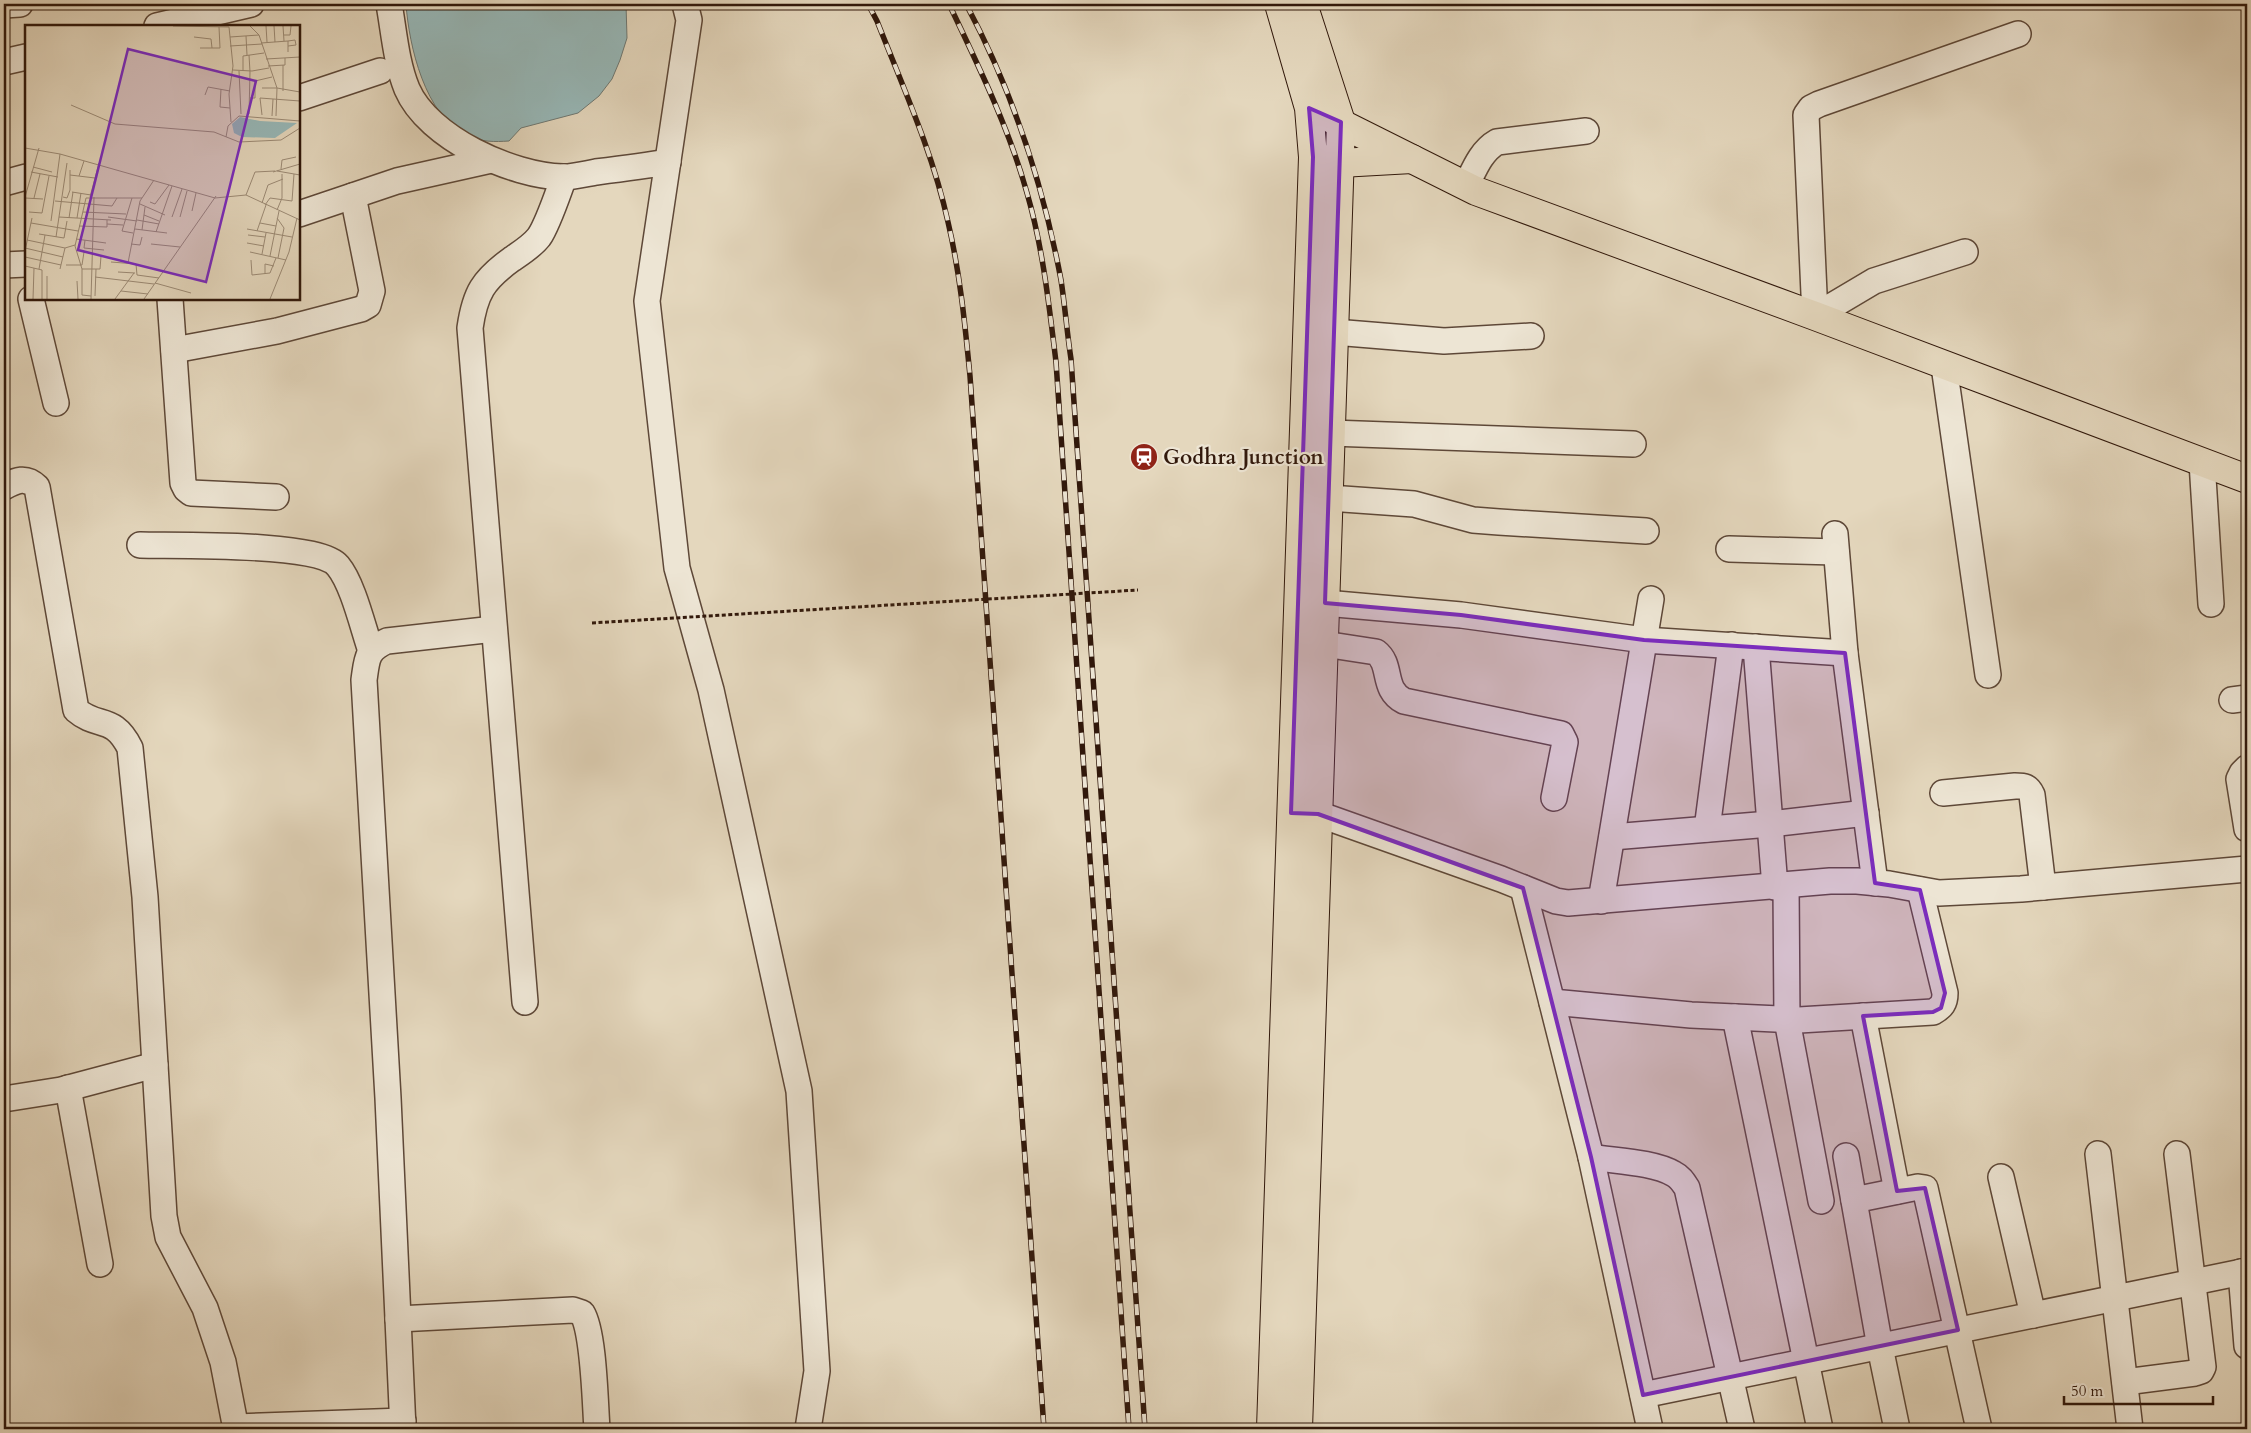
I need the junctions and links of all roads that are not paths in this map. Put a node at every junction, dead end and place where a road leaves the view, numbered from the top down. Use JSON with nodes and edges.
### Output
{"nodes":[{"id":1,"x":20,"y":4,"type":"edge"},
{"id":2,"x":251,"y":4,"type":"edge"},
{"id":3,"x":389,"y":4,"type":"edge"},
{"id":4,"x":685,"y":4,"type":"edge"},
{"id":5,"x":1279,"y":4,"type":"edge"},
{"id":6,"x":1303,"y":4,"type":"edge"},
{"id":7,"x":4,"y":5,"type":"edge"},
{"id":8,"x":191,"y":11,"type":"edge"},
{"id":9,"x":160,"y":25,"type":"edge"},
{"id":10,"x":2018,"y":34,"type":"dead end"},
{"id":11,"x":25,"y":57,"type":"edge"},
{"id":12,"x":4,"y":62,"type":"edge"},
{"id":13,"x":380,"y":71,"type":"dead end"},
{"id":14,"x":300,"y":98,"type":"edge"},
{"id":15,"x":1309,"y":108,"type":"junction"},
{"id":16,"x":1341,"y":122,"type":"junction"},
{"id":17,"x":1586,"y":130,"type":"dead end"},
{"id":18,"x":1313,"y":157,"type":"junction"},
{"id":19,"x":1414,"y":159,"type":"junction"},
{"id":20,"x":491,"y":160,"type":"junction"},
{"id":21,"x":668,"y":162,"type":"junction"},
{"id":22,"x":1340,"y":163,"type":"junction"},
{"id":23,"x":564,"y":177,"type":"junction"},
{"id":24,"x":25,"y":178,"type":"edge"},
{"id":25,"x":4,"y":183,"type":"edge"},
{"id":26,"x":1466,"y":186,"type":"junction"},
{"id":27,"x":353,"y":196,"type":"junction"},
{"id":28,"x":300,"y":214,"type":"edge"},
{"id":29,"x":1965,"y":252,"type":"dead end"},
{"id":30,"x":30,"y":300,"type":"edge"},
{"id":31,"x":170,"y":300,"type":"edge"},
{"id":32,"x":1814,"y":316,"type":"junction"},
{"id":33,"x":1334,"y":332,"type":"junction"},
{"id":34,"x":1531,"y":336,"type":"dead end"},
{"id":35,"x":174,"y":350,"type":"junction"},
{"id":36,"x":1944,"y":366,"type":"junction"},
{"id":37,"x":56,"y":403,"type":"dead end"},
{"id":38,"x":1331,"y":433,"type":"junction"},
{"id":39,"x":1633,"y":444,"type":"dead end"},
{"id":40,"x":2202,"y":462,"type":"junction"},
{"id":41,"x":2247,"y":479,"type":"edge"},
{"id":42,"x":4,"y":487,"type":"edge"},
{"id":43,"x":276,"y":498,"type":"dead end"},
{"id":44,"x":1329,"y":498,"type":"junction"},
{"id":45,"x":1646,"y":531,"type":"dead end"},
{"id":46,"x":140,"y":545,"type":"dead end"},
{"id":47,"x":1730,"y":549,"type":"dead end"},
{"id":48,"x":1651,"y":599,"type":"dead end"},
{"id":49,"x":1325,"y":603,"type":"junction"},
{"id":50,"x":2211,"y":604,"type":"dead end"},
{"id":51,"x":494,"y":629,"type":"junction"},
{"id":52,"x":1644,"y":640,"type":"junction"},
{"id":53,"x":1324,"y":644,"type":"junction"},
{"id":54,"x":1731,"y":645,"type":"junction"},
{"id":55,"x":1756,"y":647,"type":"junction"},
{"id":56,"x":371,"y":651,"type":"junction"},
{"id":57,"x":1845,"y":652,"type":"junction"},
{"id":58,"x":1988,"y":675,"type":"dead end"},
{"id":59,"x":2247,"y":768,"type":"edge"},
{"id":60,"x":1943,"y":793,"type":"dead end"},
{"id":61,"x":1554,"y":798,"type":"dead end"},
{"id":62,"x":1866,"y":812,"type":"junction"},
{"id":63,"x":1291,"y":813,"type":"junction"},
{"id":64,"x":1318,"y":814,"type":"junction"},
{"id":65,"x":1770,"y":824,"type":"junction"},
{"id":66,"x":1707,"y":829,"type":"junction"},
{"id":67,"x":2247,"y":829,"type":"edge"},
{"id":68,"x":1612,"y":837,"type":"junction"},
{"id":69,"x":2247,"y":869,"type":"edge"},
{"id":70,"x":1876,"y":883,"type":"junction"},
{"id":71,"x":1780,"y":886,"type":"junction"},
{"id":72,"x":2043,"y":887,"type":"junction"},
{"id":73,"x":1523,"y":888,"type":"junction"},
{"id":74,"x":1920,"y":890,"type":"junction"},
{"id":75,"x":1601,"y":901,"type":"junction"},
{"id":76,"x":525,"y":1002,"type":"dead end"},
{"id":77,"x":1552,"y":1002,"type":"junction"},
{"id":78,"x":1863,"y":1016,"type":"junction"},
{"id":79,"x":1735,"y":1017,"type":"junction"},
{"id":80,"x":1787,"y":1020,"type":"junction"},
{"id":81,"x":155,"y":1065,"type":"junction"},
{"id":82,"x":68,"y":1088,"type":"junction"},
{"id":83,"x":4,"y":1099,"type":"edge"},
{"id":84,"x":2098,"y":1154,"type":"dead end"},
{"id":85,"x":2177,"y":1154,"type":"dead end"},
{"id":86,"x":1846,"y":1156,"type":"dead end"},
{"id":87,"x":1592,"y":1157,"type":"junction"},
{"id":88,"x":2001,"y":1177,"type":"dead end"},
{"id":89,"x":1897,"y":1191,"type":"junction"},
{"id":90,"x":1854,"y":1200,"type":"junction"},
{"id":91,"x":1821,"y":1201,"type":"dead end"},
{"id":92,"x":100,"y":1264,"type":"dead end"},
{"id":93,"x":2244,"y":1272,"type":"edge"},
{"id":94,"x":2192,"y":1282,"type":"junction"},
{"id":95,"x":2116,"y":1297,"type":"junction"},
{"id":96,"x":2033,"y":1315,"type":"junction"},
{"id":97,"x":398,"y":1319,"type":"junction"},
{"id":98,"x":1958,"y":1330,"type":"junction"},
{"id":99,"x":2247,"y":1346,"type":"edge"},
{"id":100,"x":1880,"y":1347,"type":"junction"},
{"id":101,"x":1805,"y":1362,"type":"junction"},
{"id":102,"x":1730,"y":1376,"type":"junction"},
{"id":103,"x":2125,"y":1382,"type":"junction"},
{"id":104,"x":1643,"y":1395,"type":"junction"},
{"id":105,"x":403,"y":1425,"type":"edge"},
{"id":106,"x":236,"y":1428,"type":"edge"},
{"id":107,"x":597,"y":1429,"type":"edge"},
{"id":108,"x":808,"y":1429,"type":"edge"},
{"id":109,"x":1271,"y":1429,"type":"edge"},
{"id":110,"x":1298,"y":1429,"type":"edge"},
{"id":111,"x":1650,"y":1429,"type":"edge"},
{"id":112,"x":1742,"y":1429,"type":"edge"},
{"id":113,"x":1820,"y":1429,"type":"edge"},
{"id":114,"x":1897,"y":1429,"type":"edge"},
{"id":115,"x":1979,"y":1429,"type":"edge"},
{"id":116,"x":2130,"y":1429,"type":"edge"}],
"edges":[{"from":1,"to":7,"type":"street"},
{"from":2,"to":8,"type":"street"},
{"from":3,"to":20,"type":"street"},
{"from":4,"to":21,"type":"street"},
{"from":5,"to":15,"type":"main road"},
{"from":6,"to":16,"type":"main road"},
{"from":8,"to":9,"type":"street"},
{"from":10,"to":32,"type":"street"},
{"from":11,"to":12,"type":"street"},
{"from":13,"to":14,"type":"street"},
{"from":15,"to":16,"type":"main road"},
{"from":15,"to":18,"type":"main road"},
{"from":16,"to":19,"type":"main road"},
{"from":16,"to":22,"type":"main road"},
{"from":17,"to":26,"type":"street"},
{"from":18,"to":22,"type":"main road"},
{"from":18,"to":63,"type":"main road"},
{"from":19,"to":22,"type":"main road"},
{"from":19,"to":26,"type":"main road"},
{"from":20,"to":23,"type":"street"},
{"from":20,"to":27,"type":"street"},
{"from":21,"to":23,"type":"street"},
{"from":21,"to":108,"type":"street"},
{"from":22,"to":33,"type":"main road"},
{"from":23,"to":51,"type":"street"},
{"from":24,"to":25,"type":"street"},
{"from":26,"to":32,"type":"main road"},
{"from":27,"to":28,"type":"street"},
{"from":27,"to":35,"type":"street"},
{"from":29,"to":32,"type":"street"},
{"from":30,"to":37,"type":"street"},
{"from":31,"to":35,"type":"street"},
{"from":32,"to":36,"type":"main road"},
{"from":33,"to":34,"type":"street"},
{"from":33,"to":38,"type":"main road"},
{"from":35,"to":43,"type":"street"},
{"from":36,"to":40,"type":"main road"},
{"from":36,"to":58,"type":"street"},
{"from":38,"to":39,"type":"street"},
{"from":38,"to":44,"type":"main road"},
{"from":40,"to":41,"type":"main road"},
{"from":40,"to":50,"type":"street"},
{"from":42,"to":81,"type":"street"},
{"from":44,"to":45,"type":"street"},
{"from":44,"to":49,"type":"main road"},
{"from":46,"to":56,"type":"street"},
{"from":47,"to":57,"type":"street"},
{"from":48,"to":52,"type":"street"},
{"from":49,"to":52,"type":"street"},
{"from":49,"to":53,"type":"main road"},
{"from":51,"to":56,"type":"street"},
{"from":51,"to":76,"type":"street"},
{"from":52,"to":54,"type":"street"},
{"from":52,"to":68,"type":"street"},
{"from":53,"to":61,"type":"street"},
{"from":53,"to":64,"type":"main road"},
{"from":54,"to":55,"type":"street"},
{"from":54,"to":66,"type":"street"},
{"from":55,"to":57,"type":"street"},
{"from":55,"to":65,"type":"street"},
{"from":56,"to":97,"type":"street"},
{"from":57,"to":62,"type":"street"},
{"from":59,"to":67,"type":"street"},
{"from":60,"to":72,"type":"street"},
{"from":62,"to":65,"type":"street"},
{"from":62,"to":70,"type":"street"},
{"from":63,"to":64,"type":"street"},
{"from":63,"to":109,"type":"main road"},
{"from":64,"to":73,"type":"street"},
{"from":64,"to":110,"type":"main road"},
{"from":65,"to":66,"type":"street"},
{"from":65,"to":71,"type":"street"},
{"from":66,"to":68,"type":"street"},
{"from":68,"to":75,"type":"street"},
{"from":69,"to":72,"type":"street"},
{"from":70,"to":71,"type":"street"},
{"from":70,"to":74,"type":"street"},
{"from":71,"to":75,"type":"street"},
{"from":71,"to":80,"type":"street"},
{"from":72,"to":74,"type":"street"},
{"from":73,"to":75,"type":"street"},
{"from":73,"to":77,"type":"street"},
{"from":74,"to":78,"type":"street"},
{"from":77,"to":79,"type":"street"},
{"from":77,"to":87,"type":"street"},
{"from":78,"to":80,"type":"street"},
{"from":78,"to":89,"type":"street"},
{"from":79,"to":80,"type":"street"},
{"from":79,"to":101,"type":"street"},
{"from":80,"to":91,"type":"street"},
{"from":81,"to":82,"type":"street"},
{"from":81,"to":106,"type":"street"},
{"from":82,"to":83,"type":"street"},
{"from":82,"to":92,"type":"street"},
{"from":84,"to":95,"type":"street"},
{"from":85,"to":94,"type":"street"},
{"from":86,"to":90,"type":"street"},
{"from":87,"to":102,"type":"street"},
{"from":87,"to":104,"type":"street"},
{"from":88,"to":96,"type":"street"},
{"from":89,"to":90,"type":"street"},
{"from":89,"to":98,"type":"street"},
{"from":90,"to":100,"type":"street"},
{"from":93,"to":94,"type":"street"},
{"from":93,"to":99,"type":"street"},
{"from":94,"to":95,"type":"street"},
{"from":94,"to":103,"type":"street"},
{"from":95,"to":96,"type":"street"},
{"from":95,"to":103,"type":"street"},
{"from":96,"to":98,"type":"street"},
{"from":97,"to":105,"type":"street"},
{"from":97,"to":107,"type":"street"},
{"from":98,"to":100,"type":"street"},
{"from":98,"to":115,"type":"street"},
{"from":100,"to":101,"type":"street"},
{"from":100,"to":114,"type":"street"},
{"from":101,"to":102,"type":"street"},
{"from":101,"to":113,"type":"street"},
{"from":102,"to":104,"type":"street"},
{"from":102,"to":112,"type":"street"},
{"from":103,"to":116,"type":"street"},
{"from":104,"to":111,"type":"street"},
{"from":105,"to":106,"type":"street"}]}
